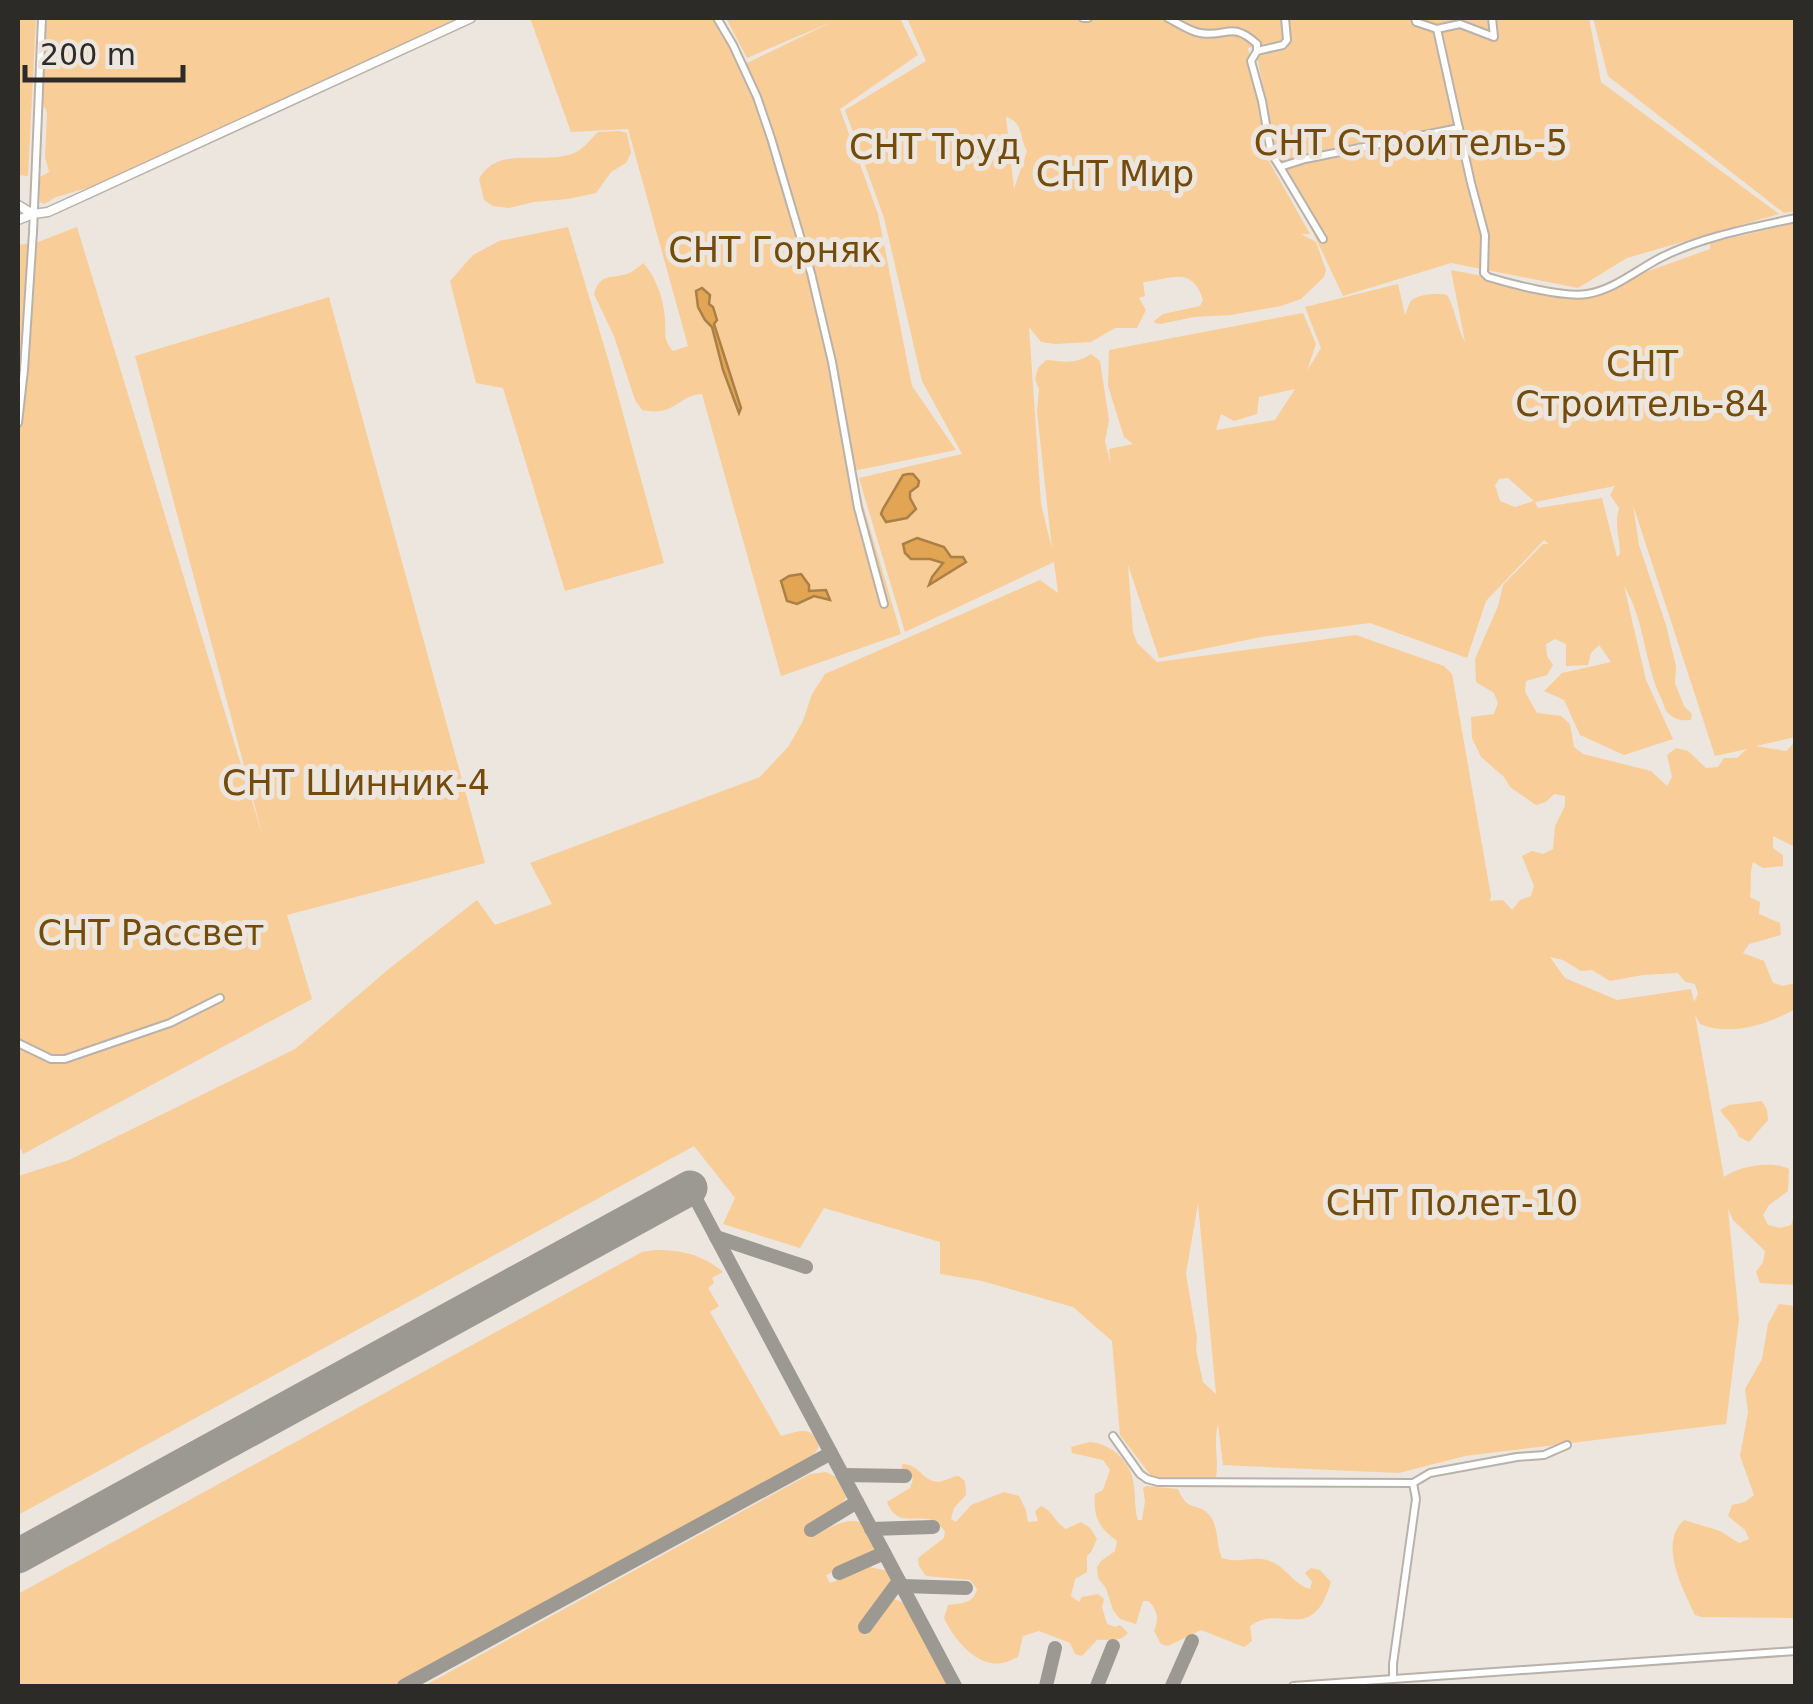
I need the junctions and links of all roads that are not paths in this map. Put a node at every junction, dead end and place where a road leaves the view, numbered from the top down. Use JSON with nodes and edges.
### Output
{"nodes":[{"id":1,"x":42,"y":18,"type":"edge"},
{"id":2,"x":471,"y":18,"type":"edge"},
{"id":3,"x":717,"y":18,"type":"edge"},
{"id":4,"x":1168,"y":18,"type":"edge"},
{"id":5,"x":1285,"y":18,"type":"edge"},
{"id":6,"x":1415,"y":18,"type":"edge"},
{"id":7,"x":1492,"y":18,"type":"edge"},
{"id":8,"x":1460,"y":21,"type":"edge"},
{"id":9,"x":1437,"y":29,"type":"junction"},
{"id":10,"x":1257,"y":51,"type":"junction"},
{"id":11,"x":1459,"y":128,"type":"junction"},
{"id":12,"x":1280,"y":167,"type":"junction"},
{"id":13,"x":18,"y":205,"type":"edge"},
{"id":14,"x":33,"y":214,"type":"junction"},
{"id":15,"x":1796,"y":218,"type":"edge"},
{"id":16,"x":18,"y":220,"type":"edge"},
{"id":17,"x":1323,"y":239,"type":"dead end"},
{"id":18,"x":18,"y":423,"type":"edge"},
{"id":19,"x":884,"y":604,"type":"dead end"},
{"id":20,"x":220,"y":998,"type":"dead end"},
{"id":21,"x":18,"y":1044,"type":"edge"},
{"id":22,"x":1114,"y":1436,"type":"dead end"},
{"id":23,"x":1567,"y":1445,"type":"dead end"},
{"id":24,"x":1413,"y":1483,"type":"junction"},
{"id":25,"x":1796,"y":1651,"type":"edge"},
{"id":26,"x":1393,"y":1679,"type":"junction"},
{"id":27,"x":1293,"y":1686,"type":"edge"}],
"edges":[{"from":1,"to":14,"type":"street"},
{"from":2,"to":14,"type":"street"},
{"from":3,"to":19,"type":"street"},
{"from":4,"to":10,"type":"street"},
{"from":5,"to":10,"type":"street"},
{"from":6,"to":9,"type":"street"},
{"from":7,"to":8,"type":"street"},
{"from":8,"to":9,"type":"street"},
{"from":9,"to":11,"type":"street"},
{"from":10,"to":12,"type":"street"},
{"from":11,"to":12,"type":"street"},
{"from":11,"to":15,"type":"street"},
{"from":12,"to":17,"type":"street"},
{"from":13,"to":14,"type":"street"},
{"from":14,"to":16,"type":"street"},
{"from":14,"to":18,"type":"street"},
{"from":20,"to":21,"type":"street"},
{"from":22,"to":24,"type":"street"},
{"from":23,"to":24,"type":"street"},
{"from":24,"to":26,"type":"street"},
{"from":25,"to":26,"type":"street"},
{"from":26,"to":27,"type":"street"}]}
